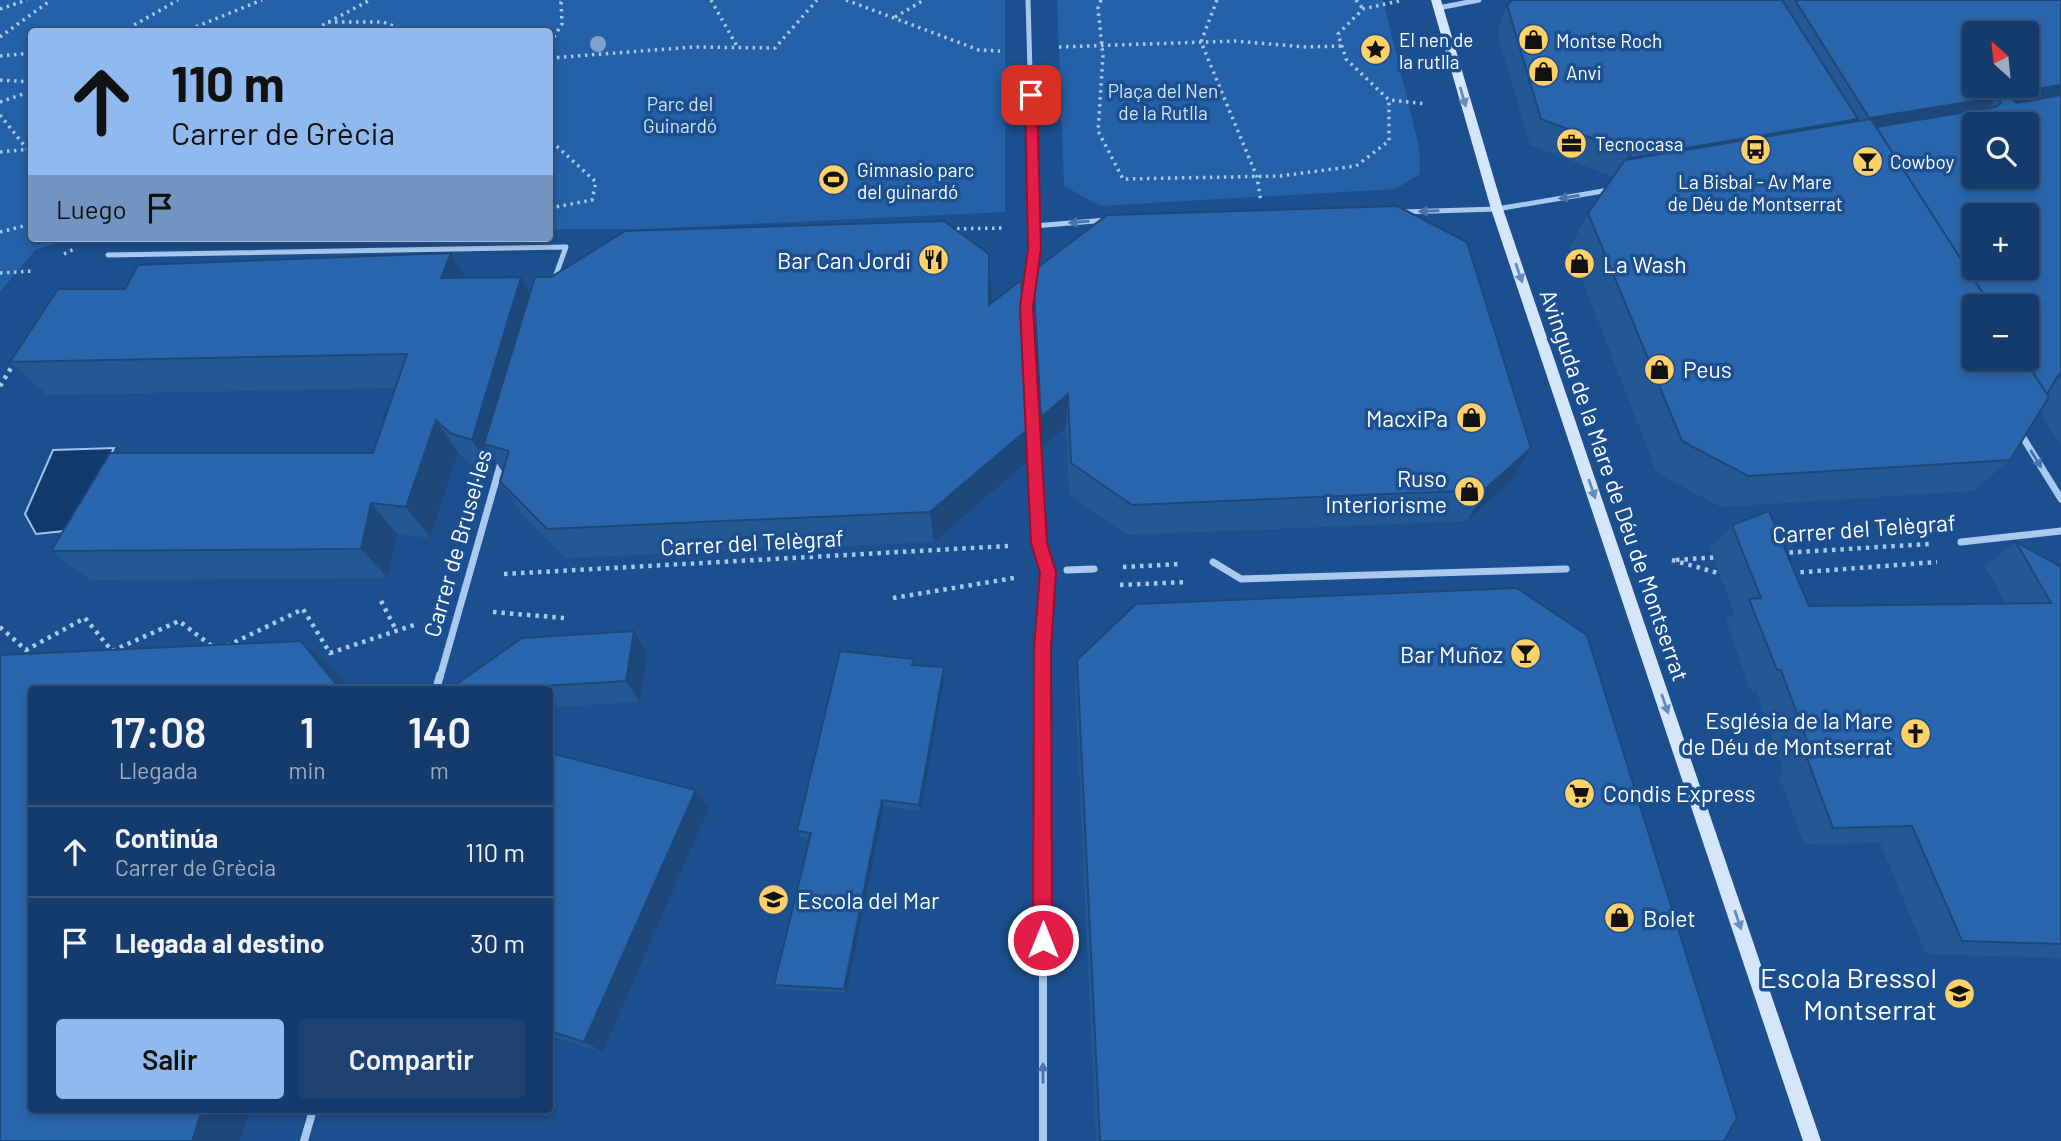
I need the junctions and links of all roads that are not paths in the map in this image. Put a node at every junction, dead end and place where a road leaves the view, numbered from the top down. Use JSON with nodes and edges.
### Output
{"nodes":[{"id":1,"x":1028,"y":0,"type":"edge"},
{"id":2,"x":1479,"y":0,"type":"edge"},
{"id":3,"x":1437,"y":4,"type":"edge"},
{"id":4,"x":1618,"y":189,"type":"edge"},
{"id":5,"x":1497,"y":209,"type":"junction"},
{"id":6,"x":1394,"y":213,"type":"edge"},
{"id":7,"x":1111,"y":220,"type":"edge"},
{"id":8,"x":1034,"y":226,"type":"junction"},
{"id":9,"x":108,"y":255,"type":"dead end"},
{"id":10,"x":551,"y":289,"type":"edge"},
{"id":11,"x":2015,"y":424,"type":"edge"},
{"id":12,"x":505,"y":448,"type":"edge"},
{"id":13,"x":2061,"y":499,"type":"edge"},
{"id":14,"x":2061,"y":531,"type":"edge"},
{"id":15,"x":1961,"y":542,"type":"road end"},
{"id":16,"x":1213,"y":562,"type":"road end"},
{"id":17,"x":1094,"y":569,"type":"road end"},
{"id":18,"x":1566,"y":569,"type":"dead end"},
{"id":19,"x":1068,"y":570,"type":"dead end"},
{"id":20,"x":437,"y":686,"type":"edge"},
{"id":21,"x":312,"y":1113,"type":"edge"},
{"id":22,"x":304,"y":1141,"type":"edge"},
{"id":23,"x":1043,"y":1141,"type":"edge"},
{"id":24,"x":1812,"y":1141,"type":"edge"}],
"edges":[{"from":1,"to":8,"type":"street"},
{"from":2,"to":3,"type":"street"},
{"from":3,"to":5,"type":"street","name":"Avinguda de la Mare de Déu de Montserrat","one_way":true},
{"from":4,"to":5,"type":"street","one_way":true},
{"from":5,"to":6,"type":"street","one_way":true},
{"from":5,"to":24,"type":"street","name":"Avinguda de la Mare de Déu de Montserrat","one_way":true},
{"from":7,"to":8,"type":"street","one_way":true},
{"from":23,"to":8,"type":"street","one_way":true},
{"from":9,"to":10,"type":"street"},
{"from":11,"to":13,"type":"street","one_way":true},
{"from":12,"to":20,"type":"street","name":"Carrer de Brusel·les"},
{"from":14,"to":15,"type":"street","name":"Carrer del Telègraf"},
{"from":16,"to":18,"type":"street"},
{"from":17,"to":19,"type":"street"},
{"from":21,"to":22,"type":"street"}]}
